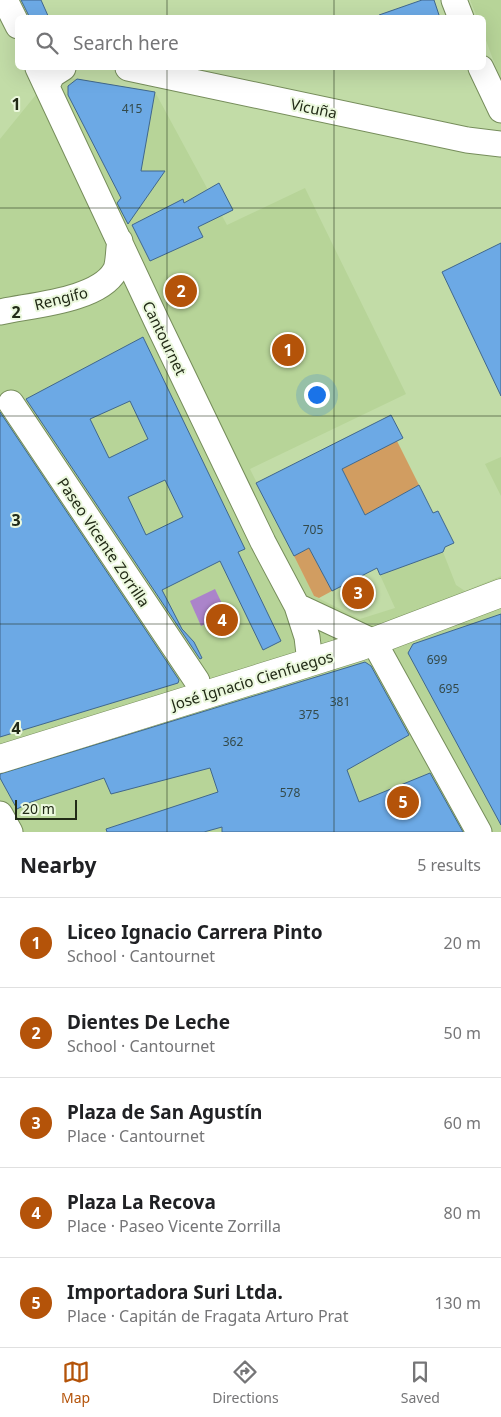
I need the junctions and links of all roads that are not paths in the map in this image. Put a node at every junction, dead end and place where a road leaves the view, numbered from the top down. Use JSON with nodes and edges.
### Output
{"nodes":[{"id":1,"x":5,"y":0,"type":"edge"},
{"id":2,"x":454,"y":0,"type":"edge"},
{"id":3,"x":460,"y":15,"type":"edge"},
{"id":4,"x":15,"y":20,"type":"edge"},
{"id":5,"x":137,"y":70,"type":"edge"},
{"id":6,"x":482,"y":70,"type":"edge"},
{"id":7,"x":49,"y":74,"type":"edge"},
{"id":8,"x":501,"y":110,"type":"edge"},
{"id":9,"x":501,"y":144,"type":"edge"},
{"id":10,"x":120,"y":241,"type":"junction"},
{"id":11,"x":0,"y":310,"type":"edge"},
{"id":12,"x":11,"y":403,"type":"dead end"},
{"id":13,"x":501,"y":593,"type":"edge"},
{"id":14,"x":297,"y":606,"type":"junction"},
{"id":15,"x":374,"y":642,"type":"junction"},
{"id":16,"x":310,"y":662,"type":"junction"},
{"id":17,"x":196,"y":681,"type":"dead end"},
{"id":18,"x":0,"y":759,"type":"edge"},
{"id":19,"x":0,"y":814,"type":"edge"},
{"id":20,"x":10,"y":832,"type":"edge"},
{"id":21,"x":479,"y":832,"type":"edge"}],
"edges":[{"from":1,"to":4,"type":"street"},
{"from":2,"to":3,"type":"street"},
{"from":5,"to":9,"type":"street","name":"Vicuña"},
{"from":6,"to":8,"type":"street"},
{"from":7,"to":10,"type":"street","name":"Cantournet"},
{"from":10,"to":11,"type":"street","name":"Rengifo"},
{"from":10,"to":14,"type":"street","name":"Cantournet"},
{"from":12,"to":17,"type":"street","name":"Paseo Vicente Zorrilla"},
{"from":13,"to":15,"type":"main road","name":"José Ignacio Cienfuegos"},
{"from":14,"to":15,"type":"street"},
{"from":14,"to":16,"type":"street","name":"Cantournet"},
{"from":15,"to":16,"type":"main road","name":"José Ignacio Cienfuegos"},
{"from":15,"to":21,"type":"street"},
{"from":16,"to":18,"type":"main road","name":"José Ignacio Cienfuegos"},
{"from":19,"to":20,"type":"street"}]}
